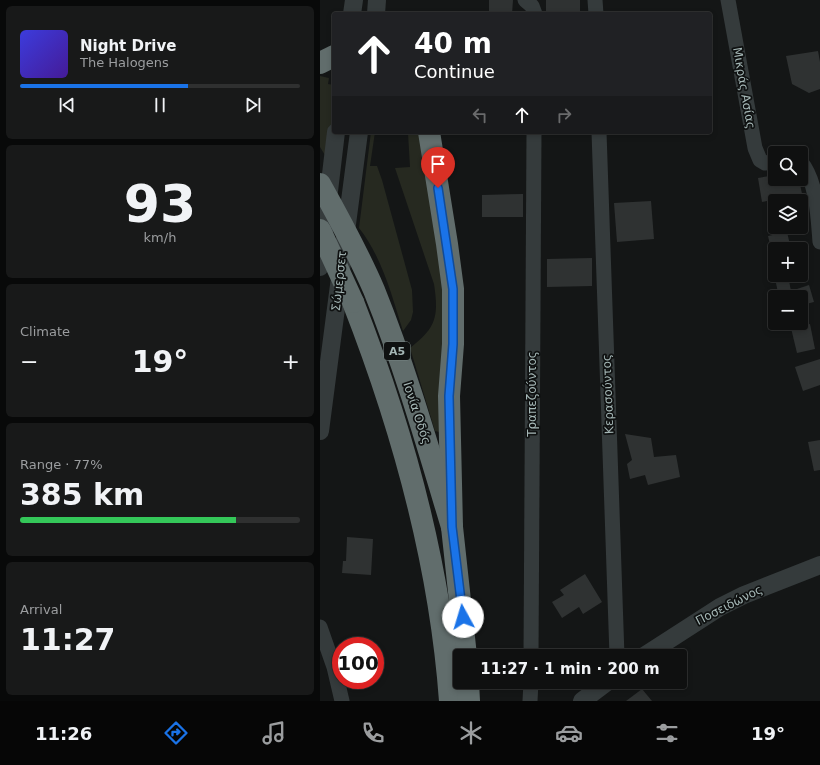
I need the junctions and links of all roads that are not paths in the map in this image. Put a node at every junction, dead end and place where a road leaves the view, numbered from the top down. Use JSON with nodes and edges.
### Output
{"nodes":[{"id":1,"x":354,"y":0,"type":"edge"},
{"id":2,"x":376,"y":0,"type":"edge"},
{"id":3,"x":525,"y":0,"type":"edge"},
{"id":4,"x":596,"y":0,"type":"edge"},
{"id":5,"x":728,"y":0,"type":"edge"},
{"id":6,"x":352,"y":12,"type":"edge"},
{"id":7,"x":376,"y":12,"type":"edge"},
{"id":8,"x":534,"y":12,"type":"edge"},
{"id":9,"x":596,"y":12,"type":"edge"},
{"id":10,"x":332,"y":57,"type":"edge"},
{"id":11,"x":320,"y":63,"type":"edge"},
{"id":12,"x":320,"y":70,"type":"edge"},
{"id":13,"x":332,"y":73,"type":"edge"},
{"id":14,"x":336,"y":134,"type":"edge"},
{"id":15,"x":359,"y":134,"type":"edge"},
{"id":16,"x":429,"y":134,"type":"edge"},
{"id":17,"x":534,"y":134,"type":"edge"},
{"id":18,"x":599,"y":134,"type":"edge"},
{"id":19,"x":768,"y":163,"type":"edge"},
{"id":20,"x":808,"y":174,"type":"edge"},
{"id":21,"x":320,"y":184,"type":"edge"},
{"id":22,"x":320,"y":230,"type":"edge"},
{"id":23,"x":820,"y":242,"type":"edge"},
{"id":24,"x":320,"y":257,"type":"edge"},
{"id":25,"x":320,"y":267,"type":"edge"},
{"id":26,"x":353,"y":302,"type":"junction"},
{"id":27,"x":320,"y":431,"type":"edge"},
{"id":28,"x":452,"y":527,"type":"junction"},
{"id":29,"x":820,"y":565,"type":"edge"},
{"id":30,"x":320,"y":627,"type":"edge"},
{"id":31,"x":465,"y":649,"type":"edge"},
{"id":32,"x":531,"y":649,"type":"edge"},
{"id":33,"x":617,"y":649,"type":"edge"},
{"id":34,"x":655,"y":649,"type":"edge"},
{"id":35,"x":453,"y":661,"type":"edge"},
{"id":36,"x":455,"y":689,"type":"edge"},
{"id":37,"x":463,"y":689,"type":"edge"},
{"id":38,"x":530,"y":689,"type":"edge"},
{"id":39,"x":598,"y":689,"type":"edge"},
{"id":40,"x":342,"y":701,"type":"edge"},
{"id":41,"x":450,"y":701,"type":"edge"},
{"id":42,"x":469,"y":701,"type":"edge"},
{"id":43,"x":530,"y":701,"type":"edge"},
{"id":44,"x":582,"y":701,"type":"edge"}],
"edges":[{"from":1,"to":6,"type":"street"},
{"from":2,"to":7,"type":"street"},
{"from":3,"to":8,"type":"street"},
{"from":4,"to":9,"type":"street"},
{"from":5,"to":19,"type":"street","name":"Μικράς Ασίας"},
{"from":10,"to":11,"type":"highway"},
{"from":12,"to":13,"type":"highway"},
{"from":14,"to":25,"type":"street","name":"Σώμερσετ"},
{"from":15,"to":27,"type":"street","name":"Σώμερσετ"},
{"from":16,"to":28,"type":"highway","bridge":true},
{"from":17,"to":32,"type":"street","name":"Τραπεζούντος"},
{"from":18,"to":33,"type":"street","name":"Κερασούντος"},
{"from":20,"to":23,"type":"street"},
{"from":21,"to":28,"type":"highway","name":"Ιονία Οδός","number":"Α5","bridge":true},
{"from":22,"to":26,"type":"highway","name":"Ιονία Οδός","number":"Α5","bridge":true},
{"from":24,"to":26,"type":"highway"},
{"from":26,"to":35,"type":"highway","name":"Ιονία Οδός","number":"Α5"},
{"from":28,"to":31,"type":"highway","name":"Ιονία Οδός","number":"Α5"},
{"from":29,"to":34,"type":"street","name":"Ποσειδώνος"},
{"from":30,"to":40,"type":"street"},
{"from":36,"to":41,"type":"highway","number":"Α5"},
{"from":37,"to":42,"type":"highway","number":"Α5"},
{"from":38,"to":43,"type":"street"},
{"from":39,"to":44,"type":"street"}]}
